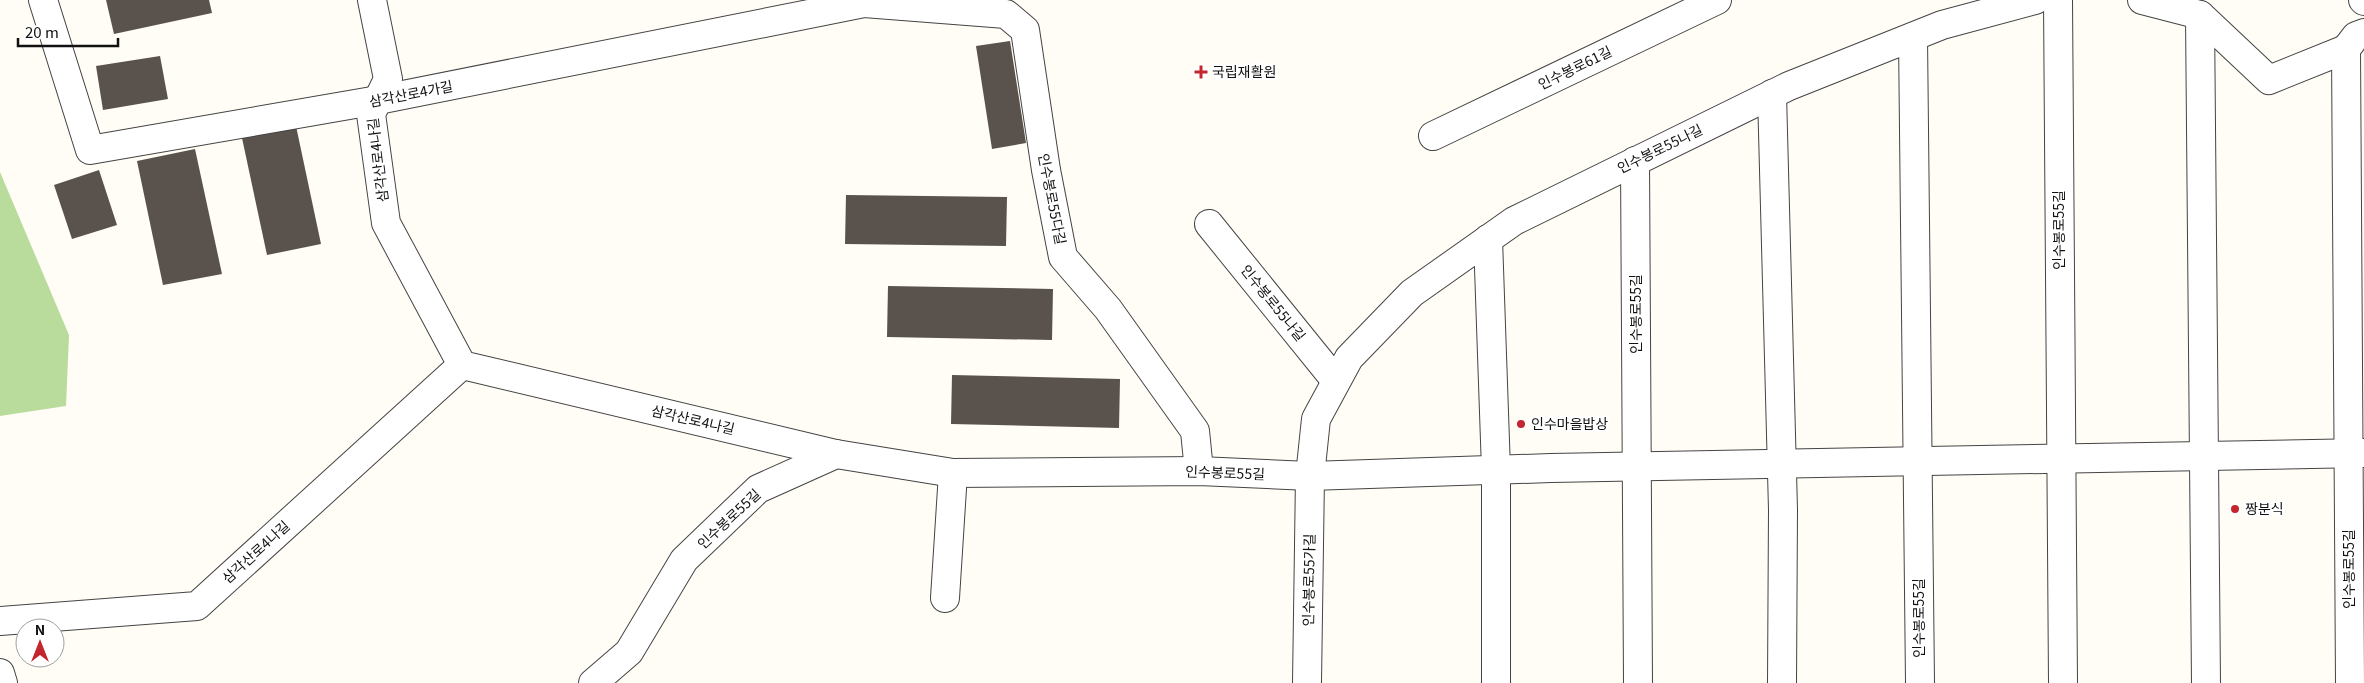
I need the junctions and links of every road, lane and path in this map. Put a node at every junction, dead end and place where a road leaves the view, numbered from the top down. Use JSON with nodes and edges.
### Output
{"nodes":[{"id":1,"x":43,"y":0,"type":"edge"},
{"id":2,"x":372,"y":0,"type":"edge"},
{"id":3,"x":1717,"y":0,"type":"edge"},
{"id":4,"x":2036,"y":0,"type":"edge"},
{"id":5,"x":2058,"y":0,"type":"edge"},
{"id":6,"x":2142,"y":0,"type":"edge"},
{"id":7,"x":885,"y":3,"type":"edge"},
{"id":8,"x":2200,"y":15,"type":"junction"},
{"id":9,"x":1913,"y":37,"type":"junction"},
{"id":10,"x":2355,"y":41,"type":"edge"},
{"id":11,"x":1772,"y":94,"type":"junction"},
{"id":12,"x":378,"y":100,"type":"junction"},
{"id":13,"x":1434,"y":136,"type":"dead end"},
{"id":14,"x":1635,"y":161,"type":"junction"},
{"id":15,"x":1209,"y":224,"type":"dead end"},
{"id":16,"x":1488,"y":239,"type":"junction"},
{"id":17,"x":462,"y":365,"type":"junction"},
{"id":18,"x":1336,"y":381,"type":"junction"},
{"id":19,"x":836,"y":454,"type":"junction"},
{"id":20,"x":2356,"y":454,"type":"edge"},
{"id":21,"x":2204,"y":457,"type":"junction"},
{"id":22,"x":2061,"y":459,"type":"junction"},
{"id":23,"x":1918,"y":462,"type":"junction"},
{"id":24,"x":1781,"y":464,"type":"junction"},
{"id":25,"x":1636,"y":467,"type":"junction"},
{"id":26,"x":1496,"y":470,"type":"junction"},
{"id":27,"x":1200,"y":471,"type":"junction"},
{"id":28,"x":953,"y":473,"type":"junction"},
{"id":29,"x":1310,"y":476,"type":"junction"},
{"id":30,"x":945,"y":598,"type":"dead end"},
{"id":31,"x":0,"y":621,"type":"edge"},
{"id":32,"x":0,"y":673,"type":"edge"},
{"id":33,"x":3,"y":683,"type":"edge"},
{"id":34,"x":593,"y":683,"type":"edge"},
{"id":35,"x":1307,"y":683,"type":"edge"},
{"id":36,"x":1496,"y":683,"type":"edge"},
{"id":37,"x":1638,"y":683,"type":"edge"},
{"id":38,"x":1782,"y":683,"type":"edge"},
{"id":39,"x":1920,"y":683,"type":"edge"},
{"id":40,"x":2062,"y":683,"type":"edge"},
{"id":41,"x":2206,"y":683,"type":"edge"},
{"id":42,"x":2350,"y":683,"type":"edge"}],
"edges":[{"from":1,"to":12,"type":"street","name":"삼각산로4가길"},
{"from":2,"to":12,"type":"street","name":"삼각산로4나길"},
{"from":3,"to":13,"type":"street","name":"인수봉로61길"},
{"from":4,"to":9,"type":"street","name":"인수봉로55나길"},
{"from":5,"to":22,"type":"street","name":"인수봉로55길"},
{"from":6,"to":8,"type":"street"},
{"from":7,"to":12,"type":"street","name":"삼각산로4가길"},
{"from":7,"to":27,"type":"street","name":"인수봉로55다길"},
{"from":8,"to":10,"type":"street"},
{"from":8,"to":21,"type":"street"},
{"from":9,"to":11,"type":"street","name":"인수봉로55나길"},
{"from":9,"to":23,"type":"street","name":"인수봉로55길"},
{"from":10,"to":20,"type":"street","name":"인수봉로55길"},
{"from":11,"to":14,"type":"street","name":"인수봉로55나길"},
{"from":11,"to":24,"type":"street"},
{"from":12,"to":17,"type":"street","name":"삼각산로4나길"},
{"from":14,"to":16,"type":"street","name":"인수봉로55나길"},
{"from":14,"to":25,"type":"street","name":"인수봉로55길"},
{"from":15,"to":18,"type":"street","name":"인수봉로55나길"},
{"from":16,"to":18,"type":"street","name":"인수봉로55나길"},
{"from":16,"to":26,"type":"street"},
{"from":17,"to":19,"type":"street","name":"삼각산로4나길"},
{"from":17,"to":31,"type":"street","name":"삼각산로4나길"},
{"from":18,"to":29,"type":"street","name":"인수봉로55나길"},
{"from":19,"to":28,"type":"street","name":"인수봉로55길"},
{"from":19,"to":34,"type":"street","name":"인수봉로55길"},
{"from":20,"to":21,"type":"street","name":"인수봉로55길"},
{"from":20,"to":42,"type":"street","name":"인수봉로55길"},
{"from":21,"to":22,"type":"street","name":"인수봉로55길"},
{"from":21,"to":41,"type":"street"},
{"from":22,"to":23,"type":"street","name":"인수봉로55길"},
{"from":22,"to":40,"type":"street","name":"인수봉로55길"},
{"from":23,"to":24,"type":"street","name":"인수봉로55길"},
{"from":23,"to":39,"type":"street","name":"인수봉로55길"},
{"from":24,"to":25,"type":"street","name":"인수봉로55길"},
{"from":24,"to":38,"type":"street"},
{"from":25,"to":26,"type":"street","name":"인수봉로55길"},
{"from":25,"to":37,"type":"street","name":"인수봉로55길"},
{"from":26,"to":29,"type":"street","name":"인수봉로55길"},
{"from":26,"to":36,"type":"street"},
{"from":27,"to":28,"type":"street","name":"인수봉로55길"},
{"from":27,"to":29,"type":"street","name":"인수봉로55길"},
{"from":28,"to":30,"type":"street"},
{"from":29,"to":35,"type":"street","name":"인수봉로55가길"},
{"from":32,"to":33,"type":"street"}]}
